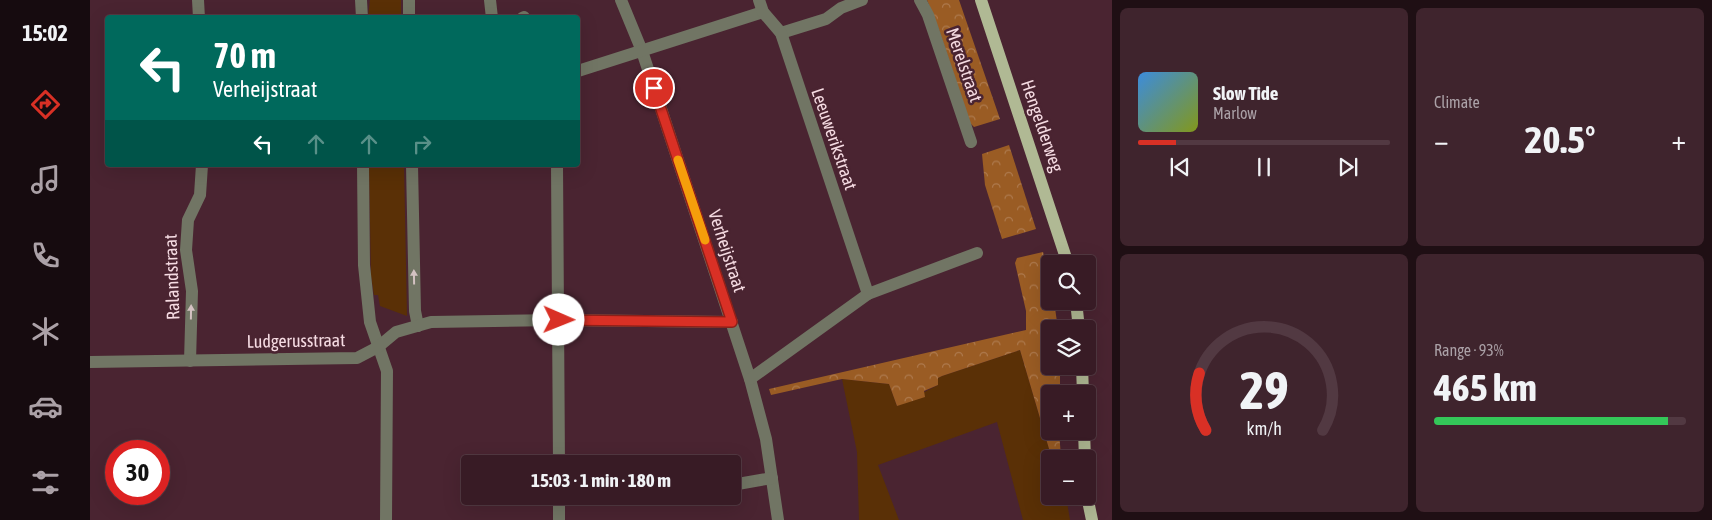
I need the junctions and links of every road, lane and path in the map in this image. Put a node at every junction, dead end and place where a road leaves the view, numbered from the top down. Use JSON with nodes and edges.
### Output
{"nodes":[{"id":1,"x":198,"y":0,"type":"edge"},
{"id":2,"x":361,"y":0,"type":"edge"},
{"id":3,"x":409,"y":0,"type":"edge"},
{"id":4,"x":490,"y":0,"type":"edge"},
{"id":5,"x":621,"y":0,"type":"edge"},
{"id":6,"x":862,"y":0,"type":"edge"},
{"id":7,"x":920,"y":0,"type":"edge"},
{"id":8,"x":981,"y":0,"type":"edge"},
{"id":9,"x":761,"y":6,"type":"edge"},
{"id":10,"x":199,"y":15,"type":"edge"},
{"id":11,"x":362,"y":15,"type":"edge"},
{"id":12,"x":409,"y":15,"type":"edge"},
{"id":13,"x":492,"y":15,"type":"edge"},
{"id":14,"x":781,"y":33,"type":"junction"},
{"id":15,"x":642,"y":51,"type":"junction"},
{"id":16,"x":580,"y":70,"type":"edge"},
{"id":17,"x":971,"y":142,"type":"dead end"},
{"id":18,"x":202,"y":167,"type":"edge"},
{"id":19,"x":363,"y":167,"type":"edge"},
{"id":20,"x":412,"y":167,"type":"edge"},
{"id":21,"x":557,"y":167,"type":"edge"},
{"id":22,"x":977,"y":253,"type":"dead end"},
{"id":23,"x":1065,"y":255,"type":"edge"},
{"id":24,"x":868,"y":294,"type":"junction"},
{"id":25,"x":559,"y":320,"type":"junction"},
{"id":26,"x":732,"y":322,"type":"junction"},
{"id":27,"x":418,"y":326,"type":"junction"},
{"id":28,"x":378,"y":347,"type":"junction"},
{"id":29,"x":190,"y":361,"type":"junction"},
{"id":30,"x":90,"y":362,"type":"edge"},
{"id":31,"x":750,"y":379,"type":"junction"},
{"id":32,"x":559,"y":455,"type":"edge"},
{"id":33,"x":772,"y":478,"type":"junction"},
{"id":34,"x":741,"y":483,"type":"edge"},
{"id":35,"x":559,"y":505,"type":"edge"},
{"id":36,"x":1089,"y":505,"type":"edge"},
{"id":37,"x":386,"y":520,"type":"edge"},
{"id":38,"x":559,"y":520,"type":"edge"},
{"id":39,"x":778,"y":520,"type":"edge"},
{"id":40,"x":1092,"y":520,"type":"edge"}],
"edges":[{"from":1,"to":10,"type":"street"},
{"from":2,"to":11,"type":"street"},
{"from":3,"to":12,"type":"street"},
{"from":4,"to":13,"type":"street"},
{"from":5,"to":15,"type":"street","name":"Verheijstraat"},
{"from":6,"to":14,"type":"street"},
{"from":7,"to":17,"type":"street","name":"Merelstraat"},
{"from":8,"to":23,"type":"main road","name":"Hengelderweg"},
{"from":9,"to":14,"type":"street","name":"Leeuwerikstraat"},
{"from":9,"to":15,"type":"street"},
{"from":14,"to":24,"type":"street","name":"Leeuwerikstraat"},
{"from":15,"to":16,"type":"street"},
{"from":15,"to":26,"type":"street","name":"Verheijstraat"},
{"from":29,"to":18,"type":"street","name":"Ralandstraat","one_way":true},
{"from":19,"to":28,"type":"street"},
{"from":27,"to":20,"type":"street","one_way":true},
{"from":21,"to":25,"type":"street"},
{"from":22,"to":24,"type":"street"},
{"from":24,"to":31,"type":"street"},
{"from":25,"to":26,"type":"street","name":"Ludgerusstraat"},
{"from":25,"to":27,"type":"street","name":"Ludgerusstraat"},
{"from":25,"to":32,"type":"street"},
{"from":26,"to":31,"type":"street","name":"Verheijstraat"},
{"from":27,"to":28,"type":"street","name":"Ludgerusstraat"},
{"from":28,"to":29,"type":"street","name":"Ludgerusstraat"},
{"from":28,"to":37,"type":"street"},
{"from":29,"to":30,"type":"street","name":"Ludgerusstraat"},
{"from":31,"to":33,"type":"street","name":"Verheijstraat"},
{"from":33,"to":34,"type":"street"},
{"from":33,"to":39,"type":"street","name":"Verheijstraat"},
{"from":35,"to":38,"type":"street"},
{"from":36,"to":40,"type":"main road"}]}
